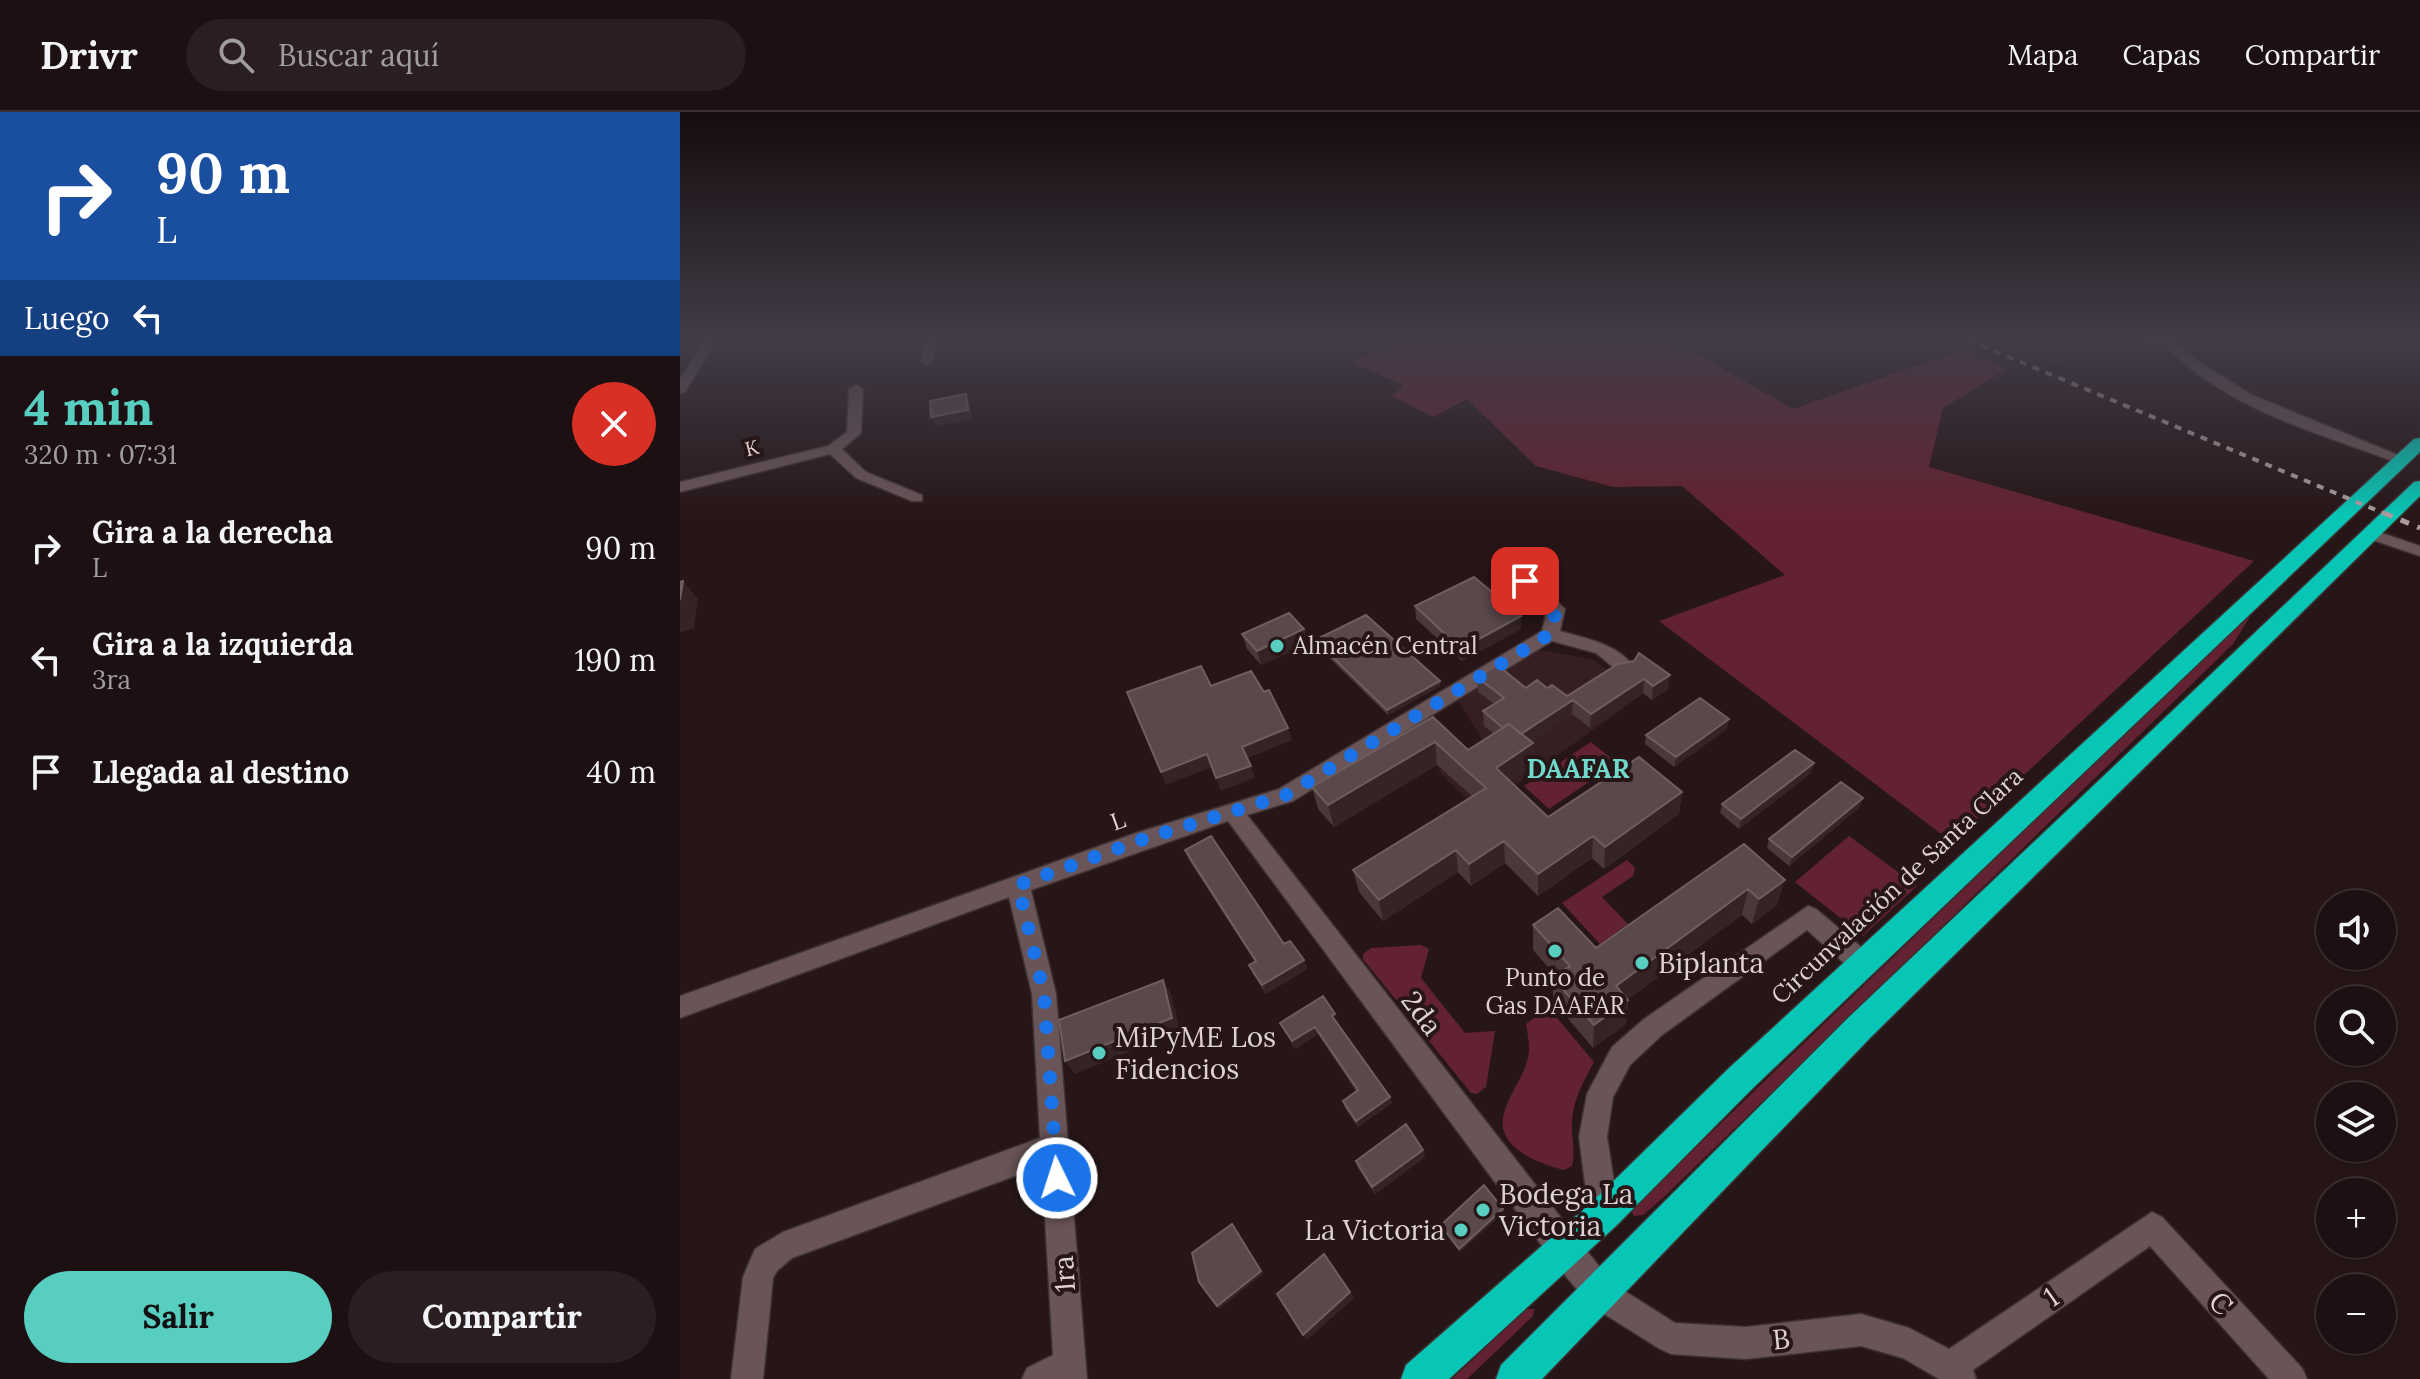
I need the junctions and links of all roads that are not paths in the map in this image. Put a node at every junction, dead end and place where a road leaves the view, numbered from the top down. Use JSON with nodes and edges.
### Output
{"nodes":[{"id":1,"x":856,"y":399,"type":"edge"},
{"id":2,"x":2246,"y":399,"type":"edge"},
{"id":3,"x":833,"y":449,"type":"junction"},
{"id":4,"x":2411,"y":451,"type":"edge"},
{"id":5,"x":2420,"y":486,"type":"edge"},
{"id":6,"x":680,"y":487,"type":"edge"},
{"id":7,"x":917,"y":498,"type":"dead end"},
{"id":8,"x":2370,"y":534,"type":"junction"},
{"id":9,"x":2420,"y":551,"type":"edge"},
{"id":10,"x":2295,"y":561,"type":"junction"},
{"id":11,"x":2326,"y":577,"type":"junction"},
{"id":12,"x":1525,"y":581,"type":"dead end"},
{"id":13,"x":1550,"y":634,"type":"junction"},
{"id":14,"x":1626,"y":668,"type":"edge"},
{"id":15,"x":1232,"y":811,"type":"junction"},
{"id":16,"x":1018,"y":885,"type":"junction"},
{"id":17,"x":1863,"y":964,"type":"junction"},
{"id":18,"x":680,"y":1007,"type":"edge"},
{"id":19,"x":1055,"y":1147,"type":"junction"},
{"id":20,"x":1604,"y":1214,"type":"junction"},
{"id":21,"x":2152,"y":1227,"type":"joint"},
{"id":22,"x":1565,"y":1251,"type":"junction"},
{"id":23,"x":1601,"y":1294,"type":"junction"},
{"id":24,"x":1070,"y":1371,"type":"edge"},
{"id":25,"x":1955,"y":1373,"type":"edge"},
{"id":26,"x":747,"y":1379,"type":"edge"},
{"id":27,"x":1038,"y":1379,"type":"edge"},
{"id":28,"x":1420,"y":1379,"type":"edge"},
{"id":29,"x":1515,"y":1379,"type":"edge"},
{"id":30,"x":2291,"y":1379,"type":"edge"}],
"edges":[{"from":1,"to":3,"type":"street"},
{"from":2,"to":4,"type":"street"},
{"from":3,"to":6,"type":"street","name":"K"},
{"from":3,"to":7,"type":"street"},
{"from":4,"to":10,"type":"highway","name":"Circunvalación de Santa Clara"},
{"from":5,"to":8,"type":"highway"},
{"from":8,"to":9,"type":"street"},
{"from":8,"to":11,"type":"highway"},
{"from":10,"to":11,"type":"highway"},
{"from":10,"to":17,"type":"highway","name":"Circunvalación de Santa Clara"},
{"from":11,"to":23,"type":"highway"},
{"from":12,"to":13,"type":"street"},
{"from":13,"to":14,"type":"street"},
{"from":13,"to":15,"type":"street","name":"L"},
{"from":15,"to":16,"type":"street","name":"L"},
{"from":15,"to":22,"type":"street","name":"2da"},
{"from":16,"to":18,"type":"street","name":"L"},
{"from":16,"to":19,"type":"street","name":"1ra"},
{"from":17,"to":20,"type":"highway","name":"Circunvalación de Santa Clara"},
{"from":17,"to":20,"type":"street"},
{"from":19,"to":24,"type":"street","name":"1ra"},
{"from":19,"to":26,"type":"street"},
{"from":20,"to":22,"type":"highway","name":"Circunvalación de Santa Clara"},
{"from":21,"to":25,"type":"street","name":"1"},
{"from":21,"to":30,"type":"street","name":"C"},
{"from":22,"to":23,"type":"street","name":"2da"},
{"from":22,"to":28,"type":"highway","name":"Circunvalación de Santa Clara"},
{"from":23,"to":25,"type":"street","name":"B"},
{"from":23,"to":29,"type":"highway"},
{"from":24,"to":27,"type":"street"}]}
